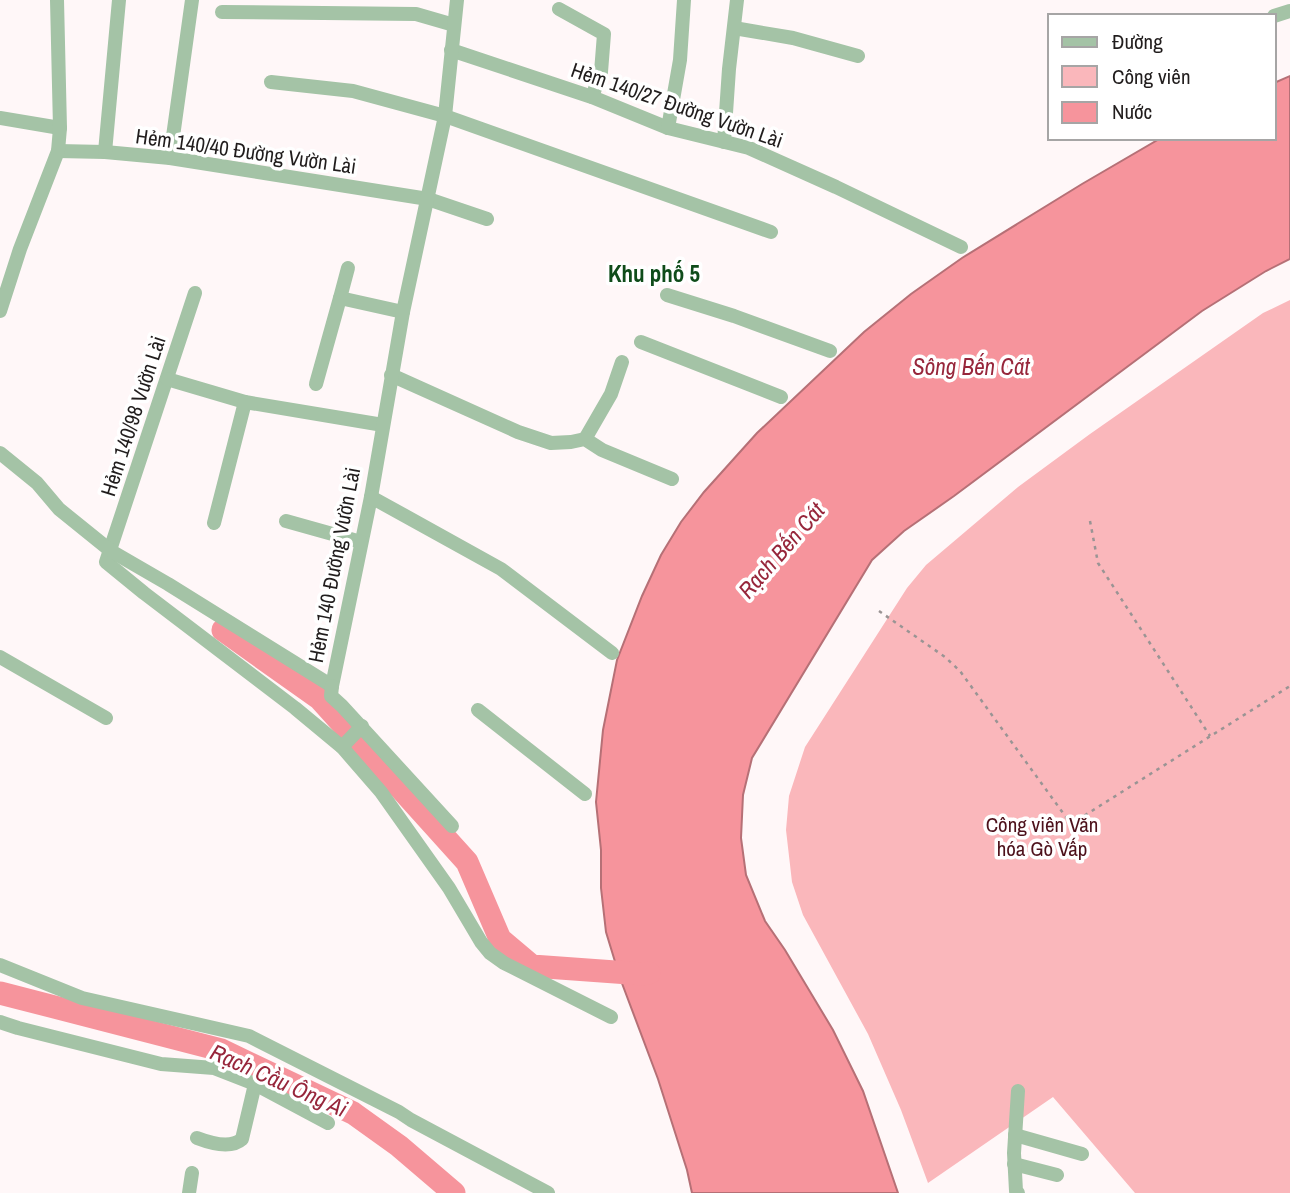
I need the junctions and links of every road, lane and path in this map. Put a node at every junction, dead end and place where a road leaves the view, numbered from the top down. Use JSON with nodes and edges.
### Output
{"nodes":[{"id":1,"x":57,"y":0,"type":"edge"},
{"id":2,"x":119,"y":0,"type":"edge"},
{"id":3,"x":192,"y":0,"type":"edge"},
{"id":4,"x":457,"y":0,"type":"edge"},
{"id":5,"x":684,"y":0,"type":"edge"},
{"id":6,"x":737,"y":0,"type":"edge"},
{"id":7,"x":559,"y":9,"type":"dead end"},
{"id":8,"x":222,"y":12,"type":"dead end"},
{"id":9,"x":454,"y":25,"type":"junction"},
{"id":10,"x":734,"y":28,"type":"junction"},
{"id":11,"x":451,"y":50,"type":"junction"},
{"id":12,"x":859,"y":56,"type":"dead end"},
{"id":13,"x":271,"y":82,"type":"dead end"},
{"id":14,"x":592,"y":97,"type":"junction"},
{"id":15,"x":445,"y":116,"type":"junction"},
{"id":16,"x":0,"y":118,"type":"edge"},
{"id":17,"x":60,"y":128,"type":"junction"},
{"id":18,"x":668,"y":128,"type":"junction"},
{"id":19,"x":724,"y":142,"type":"junction"},
{"id":20,"x":58,"y":151,"type":"junction"},
{"id":21,"x":104,"y":152,"type":"junction"},
{"id":22,"x":170,"y":158,"type":"junction"},
{"id":23,"x":428,"y":199,"type":"junction"},
{"id":24,"x":487,"y":219,"type":"dead end"},
{"id":25,"x":771,"y":232,"type":"dead end"},
{"id":26,"x":961,"y":247,"type":"dead end"},
{"id":27,"x":348,"y":268,"type":"dead end"},
{"id":28,"x":195,"y":293,"type":"dead end"},
{"id":29,"x":667,"y":295,"type":"dead end"},
{"id":30,"x":340,"y":298,"type":"junction"},
{"id":31,"x":0,"y":311,"type":"edge"},
{"id":32,"x":403,"y":312,"type":"junction"},
{"id":33,"x":641,"y":342,"type":"dead end"},
{"id":34,"x":830,"y":351,"type":"dead end"},
{"id":35,"x":622,"y":362,"type":"dead end"},
{"id":36,"x":391,"y":375,"type":"junction"},
{"id":37,"x":167,"y":379,"type":"junction"},
{"id":38,"x":316,"y":384,"type":"dead end"},
{"id":39,"x":781,"y":397,"type":"dead end"},
{"id":40,"x":245,"y":402,"type":"junction"},
{"id":41,"x":383,"y":425,"type":"junction"},
{"id":42,"x":585,"y":439,"type":"junction"},
{"id":43,"x":0,"y":453,"type":"edge"},
{"id":44,"x":671,"y":480,"type":"dead end"},
{"id":45,"x":371,"y":497,"type":"junction"},
{"id":46,"x":286,"y":521,"type":"dead end"},
{"id":47,"x":1090,"y":521,"type":"dead end"},
{"id":48,"x":214,"y":523,"type":"dead end"},
{"id":49,"x":361,"y":542,"type":"junction"},
{"id":50,"x":111,"y":551,"type":"junction"},
{"id":51,"x":879,"y":611,"type":"dead end"},
{"id":52,"x":612,"y":653,"type":"dead end"},
{"id":53,"x":0,"y":657,"type":"edge"},
{"id":54,"x":332,"y":686,"type":"junction"},
{"id":55,"x":1290,"y":686,"type":"edge"},
{"id":56,"x":478,"y":710,"type":"dead end"},
{"id":57,"x":106,"y":718,"type":"dead end"},
{"id":58,"x":360,"y":728,"type":"junction"},
{"id":59,"x":1210,"y":736,"type":"junction"},
{"id":60,"x":344,"y":746,"type":"junction"},
{"id":61,"x":585,"y":794,"type":"dead end"},
{"id":62,"x":452,"y":826,"type":"dead end"},
{"id":63,"x":0,"y":965,"type":"edge"},
{"id":64,"x":611,"y":1017,"type":"dead end"},
{"id":65,"x":0,"y":1022,"type":"edge"},
{"id":66,"x":255,"y":1084,"type":"junction"},
{"id":67,"x":1018,"y":1091,"type":"dead end"},
{"id":68,"x":328,"y":1123,"type":"dead end"},
{"id":69,"x":1015,"y":1135,"type":"junction"},
{"id":70,"x":197,"y":1138,"type":"dead end"},
{"id":71,"x":1083,"y":1154,"type":"dead end"},
{"id":72,"x":1014,"y":1164,"type":"junction"},
{"id":73,"x":192,"y":1173,"type":"dead end"},
{"id":74,"x":1057,"y":1175,"type":"dead end"},
{"id":75,"x":189,"y":1193,"type":"edge"},
{"id":76,"x":548,"y":1193,"type":"edge"},
{"id":77,"x":1018,"y":1193,"type":"edge"}],
"edges":[{"from":1,"to":17,"type":"street"},
{"from":2,"to":21,"type":"street"},
{"from":3,"to":22,"type":"street"},
{"from":4,"to":9,"type":"street","name":"Hẻm 140 Đường Vườn Lài"},
{"from":5,"to":18,"type":"street"},
{"from":6,"to":10,"type":"street"},
{"from":7,"to":14,"type":"street"},
{"from":8,"to":9,"type":"street"},
{"from":9,"to":11,"type":"street","name":"Hẻm 140 Đường Vườn Lài"},
{"from":10,"to":12,"type":"street"},
{"from":10,"to":19,"type":"street"},
{"from":11,"to":14,"type":"street","name":"Hẻm 140/27 Đường Vườn Lài"},
{"from":11,"to":15,"type":"street","name":"Hẻm 140 Đường Vườn Lài"},
{"from":13,"to":15,"type":"street"},
{"from":14,"to":18,"type":"street","name":"Hẻm 140/27 Đường Vườn Lài"},
{"from":15,"to":23,"type":"street","name":"Hẻm 140 Đường Vườn Lài"},
{"from":15,"to":25,"type":"street"},
{"from":16,"to":17,"type":"street"},
{"from":17,"to":20,"type":"street"},
{"from":18,"to":19,"type":"street","name":"Hẻm 140/27 Đường Vườn Lài"},
{"from":19,"to":26,"type":"street","name":"Hẻm 140/27 Đường Vườn Lài"},
{"from":20,"to":21,"type":"street","name":"Hẻm 140/40 Đường Vườn Lài"},
{"from":20,"to":31,"type":"street"},
{"from":21,"to":22,"type":"street","name":"Hẻm 140/40 Đường Vườn Lài"},
{"from":22,"to":23,"type":"street","name":"Hẻm 140/40 Đường Vườn Lài"},
{"from":23,"to":24,"type":"street","name":"Hẻm 140/40 Đường Vườn Lài"},
{"from":23,"to":32,"type":"street","name":"Hẻm 140 Đường Vườn Lài"},
{"from":27,"to":30,"type":"street"},
{"from":28,"to":37,"type":"street","name":"Hẻm 140/98 Vườn Lài"},
{"from":29,"to":34,"type":"street"},
{"from":30,"to":32,"type":"street"},
{"from":30,"to":38,"type":"street"},
{"from":32,"to":36,"type":"street","name":"Hẻm 140 Đường Vườn Lài"},
{"from":33,"to":39,"type":"street"},
{"from":35,"to":42,"type":"street"},
{"from":36,"to":41,"type":"street","name":"Hẻm 140 Đường Vườn Lài"},
{"from":36,"to":42,"type":"street"},
{"from":37,"to":40,"type":"street"},
{"from":37,"to":50,"type":"street","name":"Hẻm 140/98 Vườn Lài"},
{"from":40,"to":41,"type":"street"},
{"from":40,"to":48,"type":"street"},
{"from":41,"to":45,"type":"street","name":"Hẻm 140 Đường Vườn Lài"},
{"from":42,"to":44,"type":"street"},
{"from":43,"to":50,"type":"street","name":"Hẻm 140 Đường Vườn Lài"},
{"from":45,"to":49,"type":"street","name":"Hẻm 140 Đường Vườn Lài"},
{"from":45,"to":52,"type":"street"},
{"from":46,"to":49,"type":"street"},
{"from":47,"to":59,"type":"path"},
{"from":49,"to":54,"type":"street","name":"Hẻm 140 Đường Vườn Lài"},
{"from":50,"to":54,"type":"street","name":"Hẻm 140 Đường Vườn Lài"},
{"from":50,"to":60,"type":"street"},
{"from":51,"to":59,"type":"path"},
{"from":53,"to":57,"type":"street"},
{"from":54,"to":58,"type":"street"},
{"from":55,"to":59,"type":"path"},
{"from":56,"to":61,"type":"street"},
{"from":58,"to":60,"type":"street"},
{"from":58,"to":62,"type":"street"},
{"from":60,"to":64,"type":"street"},
{"from":63,"to":76,"type":"street"},
{"from":65,"to":66,"type":"street"},
{"from":66,"to":68,"type":"street"},
{"from":66,"to":70,"type":"street"},
{"from":67,"to":69,"type":"street"},
{"from":69,"to":71,"type":"street"},
{"from":69,"to":72,"type":"street"},
{"from":72,"to":74,"type":"street"},
{"from":72,"to":77,"type":"street"},
{"from":73,"to":75,"type":"street"}]}
